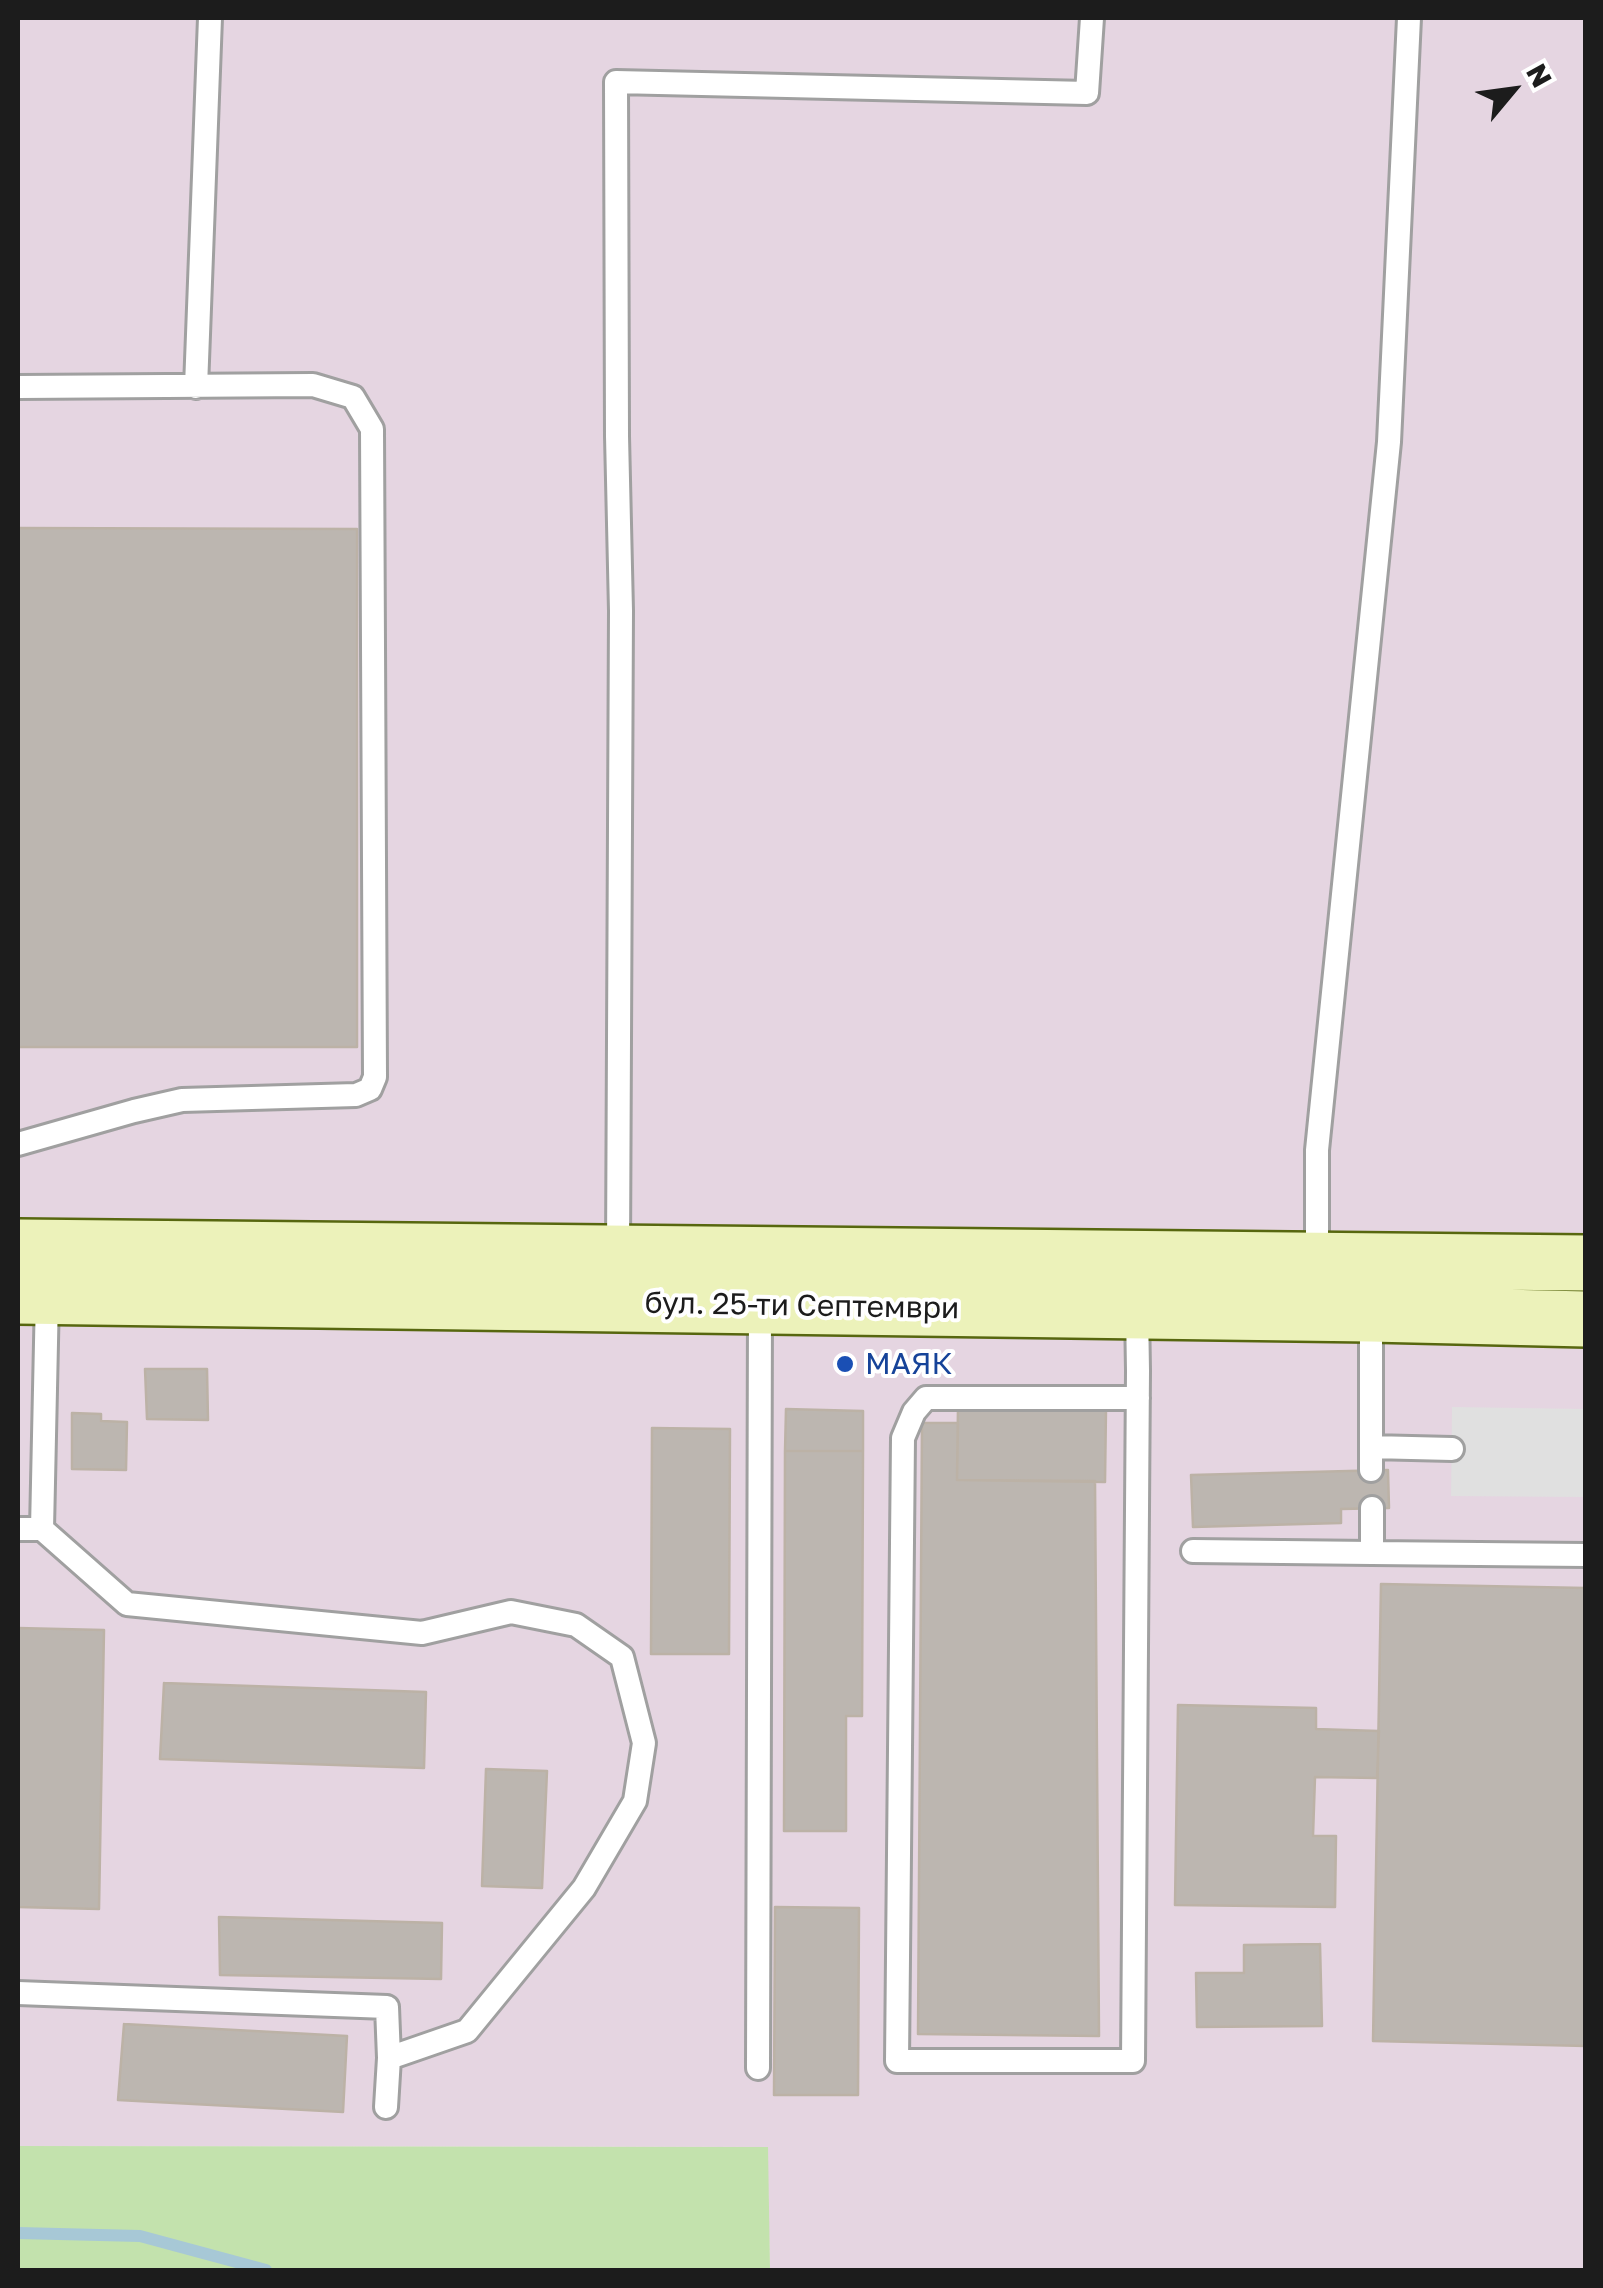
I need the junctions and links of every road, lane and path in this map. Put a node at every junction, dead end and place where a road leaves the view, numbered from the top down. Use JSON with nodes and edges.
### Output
{"nodes":[{"id":1,"x":210,"y":18,"type":"edge"},
{"id":2,"x":1092,"y":18,"type":"edge"},
{"id":3,"x":1409,"y":18,"type":"edge"},
{"id":4,"x":18,"y":386,"type":"edge"},
{"id":5,"x":196,"y":387,"type":"junction"},
{"id":6,"x":18,"y":1144,"type":"edge"},
{"id":7,"x":18,"y":1247,"type":"edge"},
{"id":8,"x":618,"y":1253,"type":"junction"},
{"id":9,"x":1318,"y":1260,"type":"junction"},
{"id":10,"x":1586,"y":1263,"type":"edge"},
{"id":11,"x":32,"y":1296,"type":"edge"},
{"id":12,"x":760,"y":1305,"type":"junction"},
{"id":13,"x":1137,"y":1310,"type":"junction"},
{"id":14,"x":1371,"y":1314,"type":"junction"},
{"id":15,"x":1586,"y":1319,"type":"edge"},
{"id":16,"x":1138,"y":1398,"type":"junction"},
{"id":17,"x":1452,"y":1449,"type":"dead end"},
{"id":18,"x":1372,"y":1508,"type":"dead end"},
{"id":19,"x":18,"y":1529,"type":"edge"},
{"id":20,"x":42,"y":1529,"type":"junction"},
{"id":21,"x":1193,"y":1550,"type":"dead end"},
{"id":22,"x":1372,"y":1552,"type":"junction"},
{"id":23,"x":1586,"y":1555,"type":"edge"},
{"id":24,"x":18,"y":1994,"type":"edge"},
{"id":25,"x":389,"y":2058,"type":"junction"},
{"id":26,"x":758,"y":2068,"type":"dead end"},
{"id":27,"x":386,"y":2107,"type":"dead end"}],
"edges":[{"from":1,"to":5,"type":"lane"},
{"from":2,"to":8,"type":"lane"},
{"from":3,"to":9,"type":"lane"},
{"from":4,"to":5,"type":"lane"},
{"from":5,"to":6,"type":"lane"},
{"from":7,"to":8,"type":"main road","name":"бул. 25-ти Септември"},
{"from":8,"to":9,"type":"main road","name":"бул. 25-ти Септември"},
{"from":9,"to":10,"type":"main road","name":"бул. 25-ти Септември"},
{"from":11,"to":12,"type":"main road","name":"бул. 25-ти Септември"},
{"from":11,"to":20,"type":"lane"},
{"from":12,"to":13,"type":"main road","name":"бул. 25-ти Септември"},
{"from":12,"to":26,"type":"lane"},
{"from":13,"to":14,"type":"main road","name":"бул. 25-ти Септември"},
{"from":13,"to":16,"type":"lane"},
{"from":14,"to":15,"type":"main road","name":"бул. 25-ти Септември"},
{"from":14,"to":17,"type":"lane"},
{"from":16,"to":16,"type":"lane"},
{"from":18,"to":22,"type":"lane"},
{"from":19,"to":20,"type":"lane"},
{"from":20,"to":25,"type":"lane"},
{"from":21,"to":22,"type":"lane"},
{"from":22,"to":23,"type":"lane"},
{"from":24,"to":25,"type":"lane"},
{"from":25,"to":27,"type":"lane"}]}
